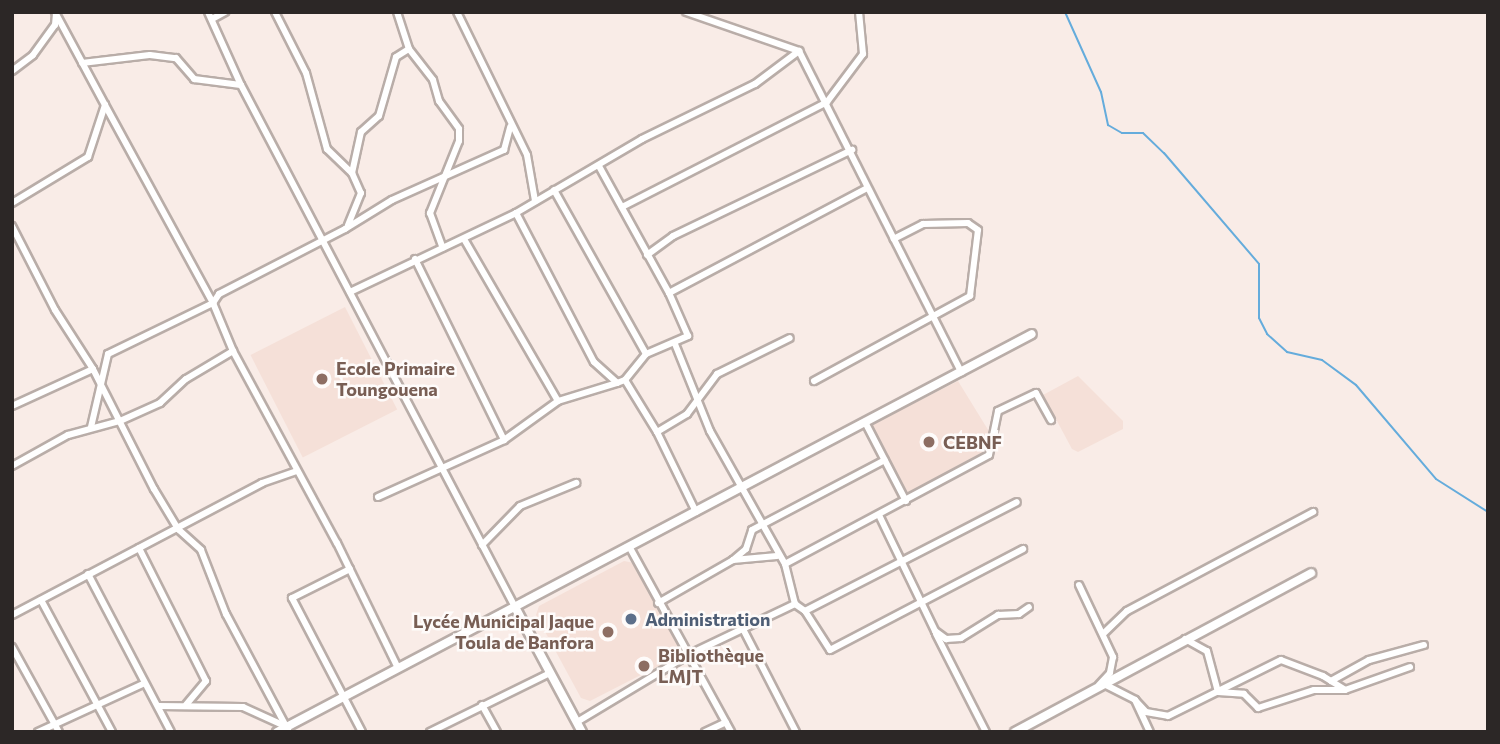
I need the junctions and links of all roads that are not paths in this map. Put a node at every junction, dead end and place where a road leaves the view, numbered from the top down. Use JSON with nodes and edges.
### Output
{"nodes":[{"id":1,"x":225,"y":12,"type":"edge"},
{"id":2,"x":275,"y":12,"type":"edge"},
{"id":3,"x":397,"y":12,"type":"edge"},
{"id":4,"x":457,"y":12,"type":"edge"},
{"id":5,"x":686,"y":12,"type":"edge"},
{"id":6,"x":859,"y":12,"type":"edge"},
{"id":7,"x":55,"y":13,"type":"edge"},
{"id":8,"x":210,"y":16,"type":"edge"},
{"id":9,"x":410,"y":49,"type":"junction"},
{"id":10,"x":799,"y":51,"type":"junction"},
{"id":11,"x":82,"y":63,"type":"junction"},
{"id":12,"x":12,"y":71,"type":"edge"},
{"id":13,"x":241,"y":85,"type":"junction"},
{"id":14,"x":827,"y":102,"type":"junction"},
{"id":15,"x":105,"y":105,"type":"junction"},
{"id":16,"x":510,"y":127,"type":"junction"},
{"id":17,"x":852,"y":150,"type":"junction"},
{"id":18,"x":599,"y":166,"type":"junction"},
{"id":19,"x":352,"y":173,"type":"junction"},
{"id":20,"x":444,"y":176,"type":"junction"},
{"id":21,"x":867,"y":188,"type":"junction"},
{"id":22,"x":554,"y":190,"type":"junction"},
{"id":23,"x":535,"y":201,"type":"junction"},
{"id":24,"x":12,"y":203,"type":"edge"},
{"id":25,"x":622,"y":207,"type":"junction"},
{"id":26,"x":516,"y":213,"type":"junction"},
{"id":27,"x":12,"y":226,"type":"edge"},
{"id":28,"x":347,"y":228,"type":"junction"},
{"id":29,"x":464,"y":239,"type":"junction"},
{"id":30,"x":894,"y":239,"type":"junction"},
{"id":31,"x":323,"y":242,"type":"junction"},
{"id":32,"x":443,"y":248,"type":"junction"},
{"id":33,"x":647,"y":255,"type":"junction"},
{"id":34,"x":415,"y":259,"type":"junction"},
{"id":35,"x":350,"y":292,"type":"junction"},
{"id":36,"x":670,"y":293,"type":"junction"},
{"id":37,"x":213,"y":303,"type":"junction"},
{"id":38,"x":932,"y":316,"type":"junction"},
{"id":39,"x":1032,"y":334,"type":"dead end"},
{"id":40,"x":790,"y":338,"type":"dead end"},
{"id":41,"x":675,"y":344,"type":"junction"},
{"id":42,"x":233,"y":351,"type":"junction"},
{"id":43,"x":646,"y":354,"type":"junction"},
{"id":44,"x":93,"y":369,"type":"junction"},
{"id":45,"x":961,"y":372,"type":"junction"},
{"id":46,"x":625,"y":380,"type":"junction"},
{"id":47,"x":814,"y":381,"type":"dead end"},
{"id":48,"x":100,"y":383,"type":"junction"},
{"id":49,"x":617,"y":383,"type":"junction"},
{"id":50,"x":696,"y":396,"type":"junction"},
{"id":51,"x":558,"y":401,"type":"junction"},
{"id":52,"x":12,"y":406,"type":"edge"},
{"id":53,"x":1051,"y":420,"type":"dead end"},
{"id":54,"x":120,"y":421,"type":"junction"},
{"id":55,"x":865,"y":422,"type":"junction"},
{"id":56,"x":91,"y":428,"type":"junction"},
{"id":57,"x":657,"y":432,"type":"junction"},
{"id":58,"x":504,"y":439,"type":"junction"},
{"id":59,"x":885,"y":460,"type":"junction"},
{"id":60,"x":12,"y":466,"type":"edge"},
{"id":61,"x":442,"y":468,"type":"junction"},
{"id":62,"x":296,"y":471,"type":"junction"},
{"id":63,"x":576,"y":483,"type":"dead end"},
{"id":64,"x":740,"y":488,"type":"junction"},
{"id":65,"x":378,"y":497,"type":"dead end"},
{"id":66,"x":906,"y":501,"type":"junction"},
{"id":67,"x":1017,"y":502,"type":"dead end"},
{"id":68,"x":696,"y":512,"type":"junction"},
{"id":69,"x":1313,"y":512,"type":"dead end"},
{"id":70,"x":879,"y":515,"type":"junction"},
{"id":71,"x":761,"y":525,"type":"junction"},
{"id":72,"x":177,"y":529,"type":"junction"},
{"id":73,"x":482,"y":545,"type":"junction"},
{"id":74,"x":139,"y":548,"type":"junction"},
{"id":75,"x":630,"y":548,"type":"junction"},
{"id":76,"x":1023,"y":549,"type":"dead end"},
{"id":77,"x":777,"y":556,"type":"junction"},
{"id":78,"x":733,"y":560,"type":"junction"},
{"id":79,"x":901,"y":562,"type":"junction"},
{"id":80,"x":785,"y":564,"type":"junction"},
{"id":81,"x":350,"y":569,"type":"junction"},
{"id":82,"x":1311,"y":573,"type":"dead end"},
{"id":83,"x":88,"y":574,"type":"junction"},
{"id":84,"x":1079,"y":585,"type":"dead end"},
{"id":85,"x":41,"y":600,"type":"junction"},
{"id":86,"x":658,"y":603,"type":"junction"},
{"id":87,"x":795,"y":604,"type":"junction"},
{"id":88,"x":922,"y":604,"type":"junction"},
{"id":89,"x":1030,"y":607,"type":"dead end"},
{"id":90,"x":516,"y":609,"type":"junction"},
{"id":91,"x":805,"y":611,"type":"junction"},
{"id":92,"x":12,"y":615,"type":"edge"},
{"id":93,"x":743,"y":629,"type":"junction"},
{"id":94,"x":935,"y":631,"type":"junction"},
{"id":95,"x":1103,"y":634,"type":"junction"},
{"id":96,"x":1185,"y":639,"type":"junction"},
{"id":97,"x":1424,"y":645,"type":"dead end"},
{"id":98,"x":12,"y":647,"type":"edge"},
{"id":99,"x":688,"y":655,"type":"junction"},
{"id":100,"x":1410,"y":667,"type":"dead end"},
{"id":101,"x":398,"y":668,"type":"junction"},
{"id":102,"x":550,"y":673,"type":"junction"},
{"id":103,"x":1331,"y":681,"type":"junction"},
{"id":104,"x":143,"y":684,"type":"junction"},
{"id":105,"x":1100,"y":686,"type":"junction"},
{"id":106,"x":1345,"y":690,"type":"junction"},
{"id":107,"x":1218,"y":692,"type":"junction"},
{"id":108,"x":343,"y":695,"type":"junction"},
{"id":109,"x":1135,"y":700,"type":"junction"},
{"id":110,"x":98,"y":705,"type":"junction"},
{"id":111,"x":186,"y":705,"type":"junction"},
{"id":112,"x":482,"y":705,"type":"junction"},
{"id":113,"x":158,"y":706,"type":"junction"},
{"id":114,"x":577,"y":722,"type":"junction"},
{"id":115,"x":726,"y":722,"type":"junction"},
{"id":116,"x":55,"y":724,"type":"junction"},
{"id":117,"x":288,"y":729,"type":"edge"},
{"id":118,"x":38,"y":732,"type":"edge"},
{"id":119,"x":59,"y":732,"type":"edge"},
{"id":120,"x":113,"y":732,"type":"edge"},
{"id":121,"x":172,"y":732,"type":"edge"},
{"id":122,"x":277,"y":732,"type":"edge"},
{"id":123,"x":362,"y":732,"type":"edge"},
{"id":124,"x":430,"y":732,"type":"edge"},
{"id":125,"x":497,"y":732,"type":"edge"},
{"id":126,"x":582,"y":732,"type":"edge"},
{"id":127,"x":705,"y":732,"type":"edge"},
{"id":128,"x":731,"y":732,"type":"edge"},
{"id":129,"x":796,"y":732,"type":"edge"},
{"id":130,"x":986,"y":732,"type":"edge"},
{"id":131,"x":1015,"y":732,"type":"edge"},
{"id":132,"x":1150,"y":732,"type":"edge"}],
"edges":[{"from":1,"to":8,"type":"street"},
{"from":2,"to":19,"type":"street"},
{"from":3,"to":9,"type":"street"},
{"from":4,"to":16,"type":"street"},
{"from":5,"to":10,"type":"street"},
{"from":6,"to":14,"type":"street"},
{"from":7,"to":11,"type":"street"},
{"from":7,"to":12,"type":"street"},
{"from":8,"to":13,"type":"street"},
{"from":9,"to":19,"type":"street"},
{"from":9,"to":20,"type":"street"},
{"from":10,"to":14,"type":"street"},
{"from":10,"to":18,"type":"street"},
{"from":11,"to":13,"type":"street"},
{"from":11,"to":15,"type":"street"},
{"from":13,"to":31,"type":"street"},
{"from":14,"to":17,"type":"street"},
{"from":14,"to":25,"type":"street"},
{"from":15,"to":24,"type":"street"},
{"from":15,"to":37,"type":"street"},
{"from":16,"to":20,"type":"street"},
{"from":16,"to":23,"type":"street"},
{"from":17,"to":21,"type":"street"},
{"from":17,"to":33,"type":"street"},
{"from":18,"to":22,"type":"street"},
{"from":18,"to":25,"type":"street"},
{"from":19,"to":28,"type":"street"},
{"from":20,"to":28,"type":"street"},
{"from":20,"to":32,"type":"street"},
{"from":21,"to":30,"type":"street"},
{"from":21,"to":36,"type":"street"},
{"from":22,"to":23,"type":"street"},
{"from":22,"to":43,"type":"street"},
{"from":23,"to":26,"type":"street"},
{"from":25,"to":33,"type":"street"},
{"from":26,"to":29,"type":"street"},
{"from":26,"to":49,"type":"street"},
{"from":27,"to":44,"type":"street"},
{"from":28,"to":31,"type":"street"},
{"from":29,"to":32,"type":"street"},
{"from":29,"to":51,"type":"street"},
{"from":30,"to":38,"type":"street"},
{"from":30,"to":38,"type":"street"},
{"from":31,"to":35,"type":"street"},
{"from":31,"to":37,"type":"street"},
{"from":32,"to":34,"type":"street"},
{"from":33,"to":36,"type":"street"},
{"from":34,"to":35,"type":"street"},
{"from":34,"to":58,"type":"street"},
{"from":35,"to":61,"type":"street"},
{"from":36,"to":41,"type":"street"},
{"from":37,"to":42,"type":"street"},
{"from":37,"to":48,"type":"street"},
{"from":38,"to":45,"type":"street"},
{"from":38,"to":47,"type":"street"},
{"from":39,"to":45,"type":"street"},
{"from":40,"to":50,"type":"street"},
{"from":41,"to":43,"type":"street"},
{"from":41,"to":50,"type":"street"},
{"from":42,"to":54,"type":"street"},
{"from":42,"to":62,"type":"street"},
{"from":43,"to":46,"type":"street"},
{"from":44,"to":48,"type":"street"},
{"from":44,"to":52,"type":"street"},
{"from":45,"to":55,"type":"street"},
{"from":46,"to":49,"type":"street"},
{"from":46,"to":57,"type":"street"},
{"from":48,"to":54,"type":"street"},
{"from":48,"to":56,"type":"street"},
{"from":49,"to":51,"type":"street"},
{"from":50,"to":57,"type":"street"},
{"from":50,"to":64,"type":"street"},
{"from":51,"to":58,"type":"street"},
{"from":53,"to":66,"type":"street"},
{"from":54,"to":56,"type":"street"},
{"from":54,"to":72,"type":"street"},
{"from":55,"to":59,"type":"street"},
{"from":55,"to":64,"type":"street"},
{"from":56,"to":60,"type":"street"},
{"from":57,"to":68,"type":"street"},
{"from":58,"to":61,"type":"street"},
{"from":59,"to":66,"type":"street"},
{"from":59,"to":71,"type":"street"},
{"from":61,"to":65,"type":"street"},
{"from":61,"to":73,"type":"street"},
{"from":62,"to":72,"type":"street"},
{"from":62,"to":81,"type":"street"},
{"from":63,"to":73,"type":"street"},
{"from":64,"to":68,"type":"street"},
{"from":64,"to":71,"type":"street"},
{"from":66,"to":70,"type":"street"},
{"from":67,"to":79,"type":"street"},
{"from":68,"to":75,"type":"street"},
{"from":69,"to":95,"type":"street"},
{"from":70,"to":79,"type":"street"},
{"from":70,"to":80,"type":"street"},
{"from":71,"to":77,"type":"street"},
{"from":71,"to":78,"type":"street"},
{"from":72,"to":74,"type":"street"},
{"from":72,"to":117,"type":"street"},
{"from":73,"to":90,"type":"street"},
{"from":74,"to":83,"type":"street"},
{"from":74,"to":111,"type":"street"},
{"from":75,"to":86,"type":"street"},
{"from":75,"to":90,"type":"street"},
{"from":76,"to":88,"type":"street"},
{"from":77,"to":78,"type":"street"},
{"from":77,"to":80,"type":"street"},
{"from":78,"to":86,"type":"street"},
{"from":79,"to":88,"type":"street"},
{"from":79,"to":91,"type":"street"},
{"from":80,"to":87,"type":"street"},
{"from":81,"to":101,"type":"street"},
{"from":81,"to":108,"type":"street"},
{"from":82,"to":96,"type":"street"},
{"from":83,"to":85,"type":"street"},
{"from":83,"to":104,"type":"street"},
{"from":84,"to":95,"type":"street"},
{"from":85,"to":92,"type":"street"},
{"from":85,"to":110,"type":"street"},
{"from":86,"to":99,"type":"street"},
{"from":87,"to":91,"type":"street"},
{"from":87,"to":93,"type":"street"},
{"from":88,"to":91,"type":"street"},
{"from":88,"to":94,"type":"street"},
{"from":89,"to":94,"type":"street"},
{"from":90,"to":101,"type":"street"},
{"from":90,"to":102,"type":"street"},
{"from":93,"to":99,"type":"street"},
{"from":93,"to":129,"type":"street"},
{"from":94,"to":130,"type":"street"},
{"from":95,"to":105,"type":"street"},
{"from":96,"to":105,"type":"street"},
{"from":96,"to":107,"type":"street"},
{"from":97,"to":103,"type":"street"},
{"from":98,"to":116,"type":"street"},
{"from":99,"to":114,"type":"street"},
{"from":99,"to":115,"type":"street"},
{"from":100,"to":106,"type":"street"},
{"from":101,"to":108,"type":"street"},
{"from":102,"to":112,"type":"street"},
{"from":102,"to":114,"type":"street"},
{"from":103,"to":106,"type":"street"},
{"from":103,"to":107,"type":"street"},
{"from":104,"to":110,"type":"street"},
{"from":104,"to":113,"type":"street"},
{"from":105,"to":109,"type":"street"},
{"from":105,"to":131,"type":"street"},
{"from":106,"to":107,"type":"street"},
{"from":107,"to":109,"type":"street"},
{"from":108,"to":117,"type":"street"},
{"from":108,"to":123,"type":"street"},
{"from":109,"to":132,"type":"street"},
{"from":110,"to":116,"type":"street"},
{"from":110,"to":120,"type":"street"},
{"from":111,"to":113,"type":"street"},
{"from":111,"to":117,"type":"street"},
{"from":112,"to":124,"type":"street"},
{"from":112,"to":125,"type":"street"},
{"from":113,"to":121,"type":"street"},
{"from":114,"to":126,"type":"street"},
{"from":115,"to":127,"type":"street"},
{"from":115,"to":128,"type":"street"},
{"from":116,"to":118,"type":"street"},
{"from":116,"to":119,"type":"street"},
{"from":117,"to":122,"type":"street"}]}
